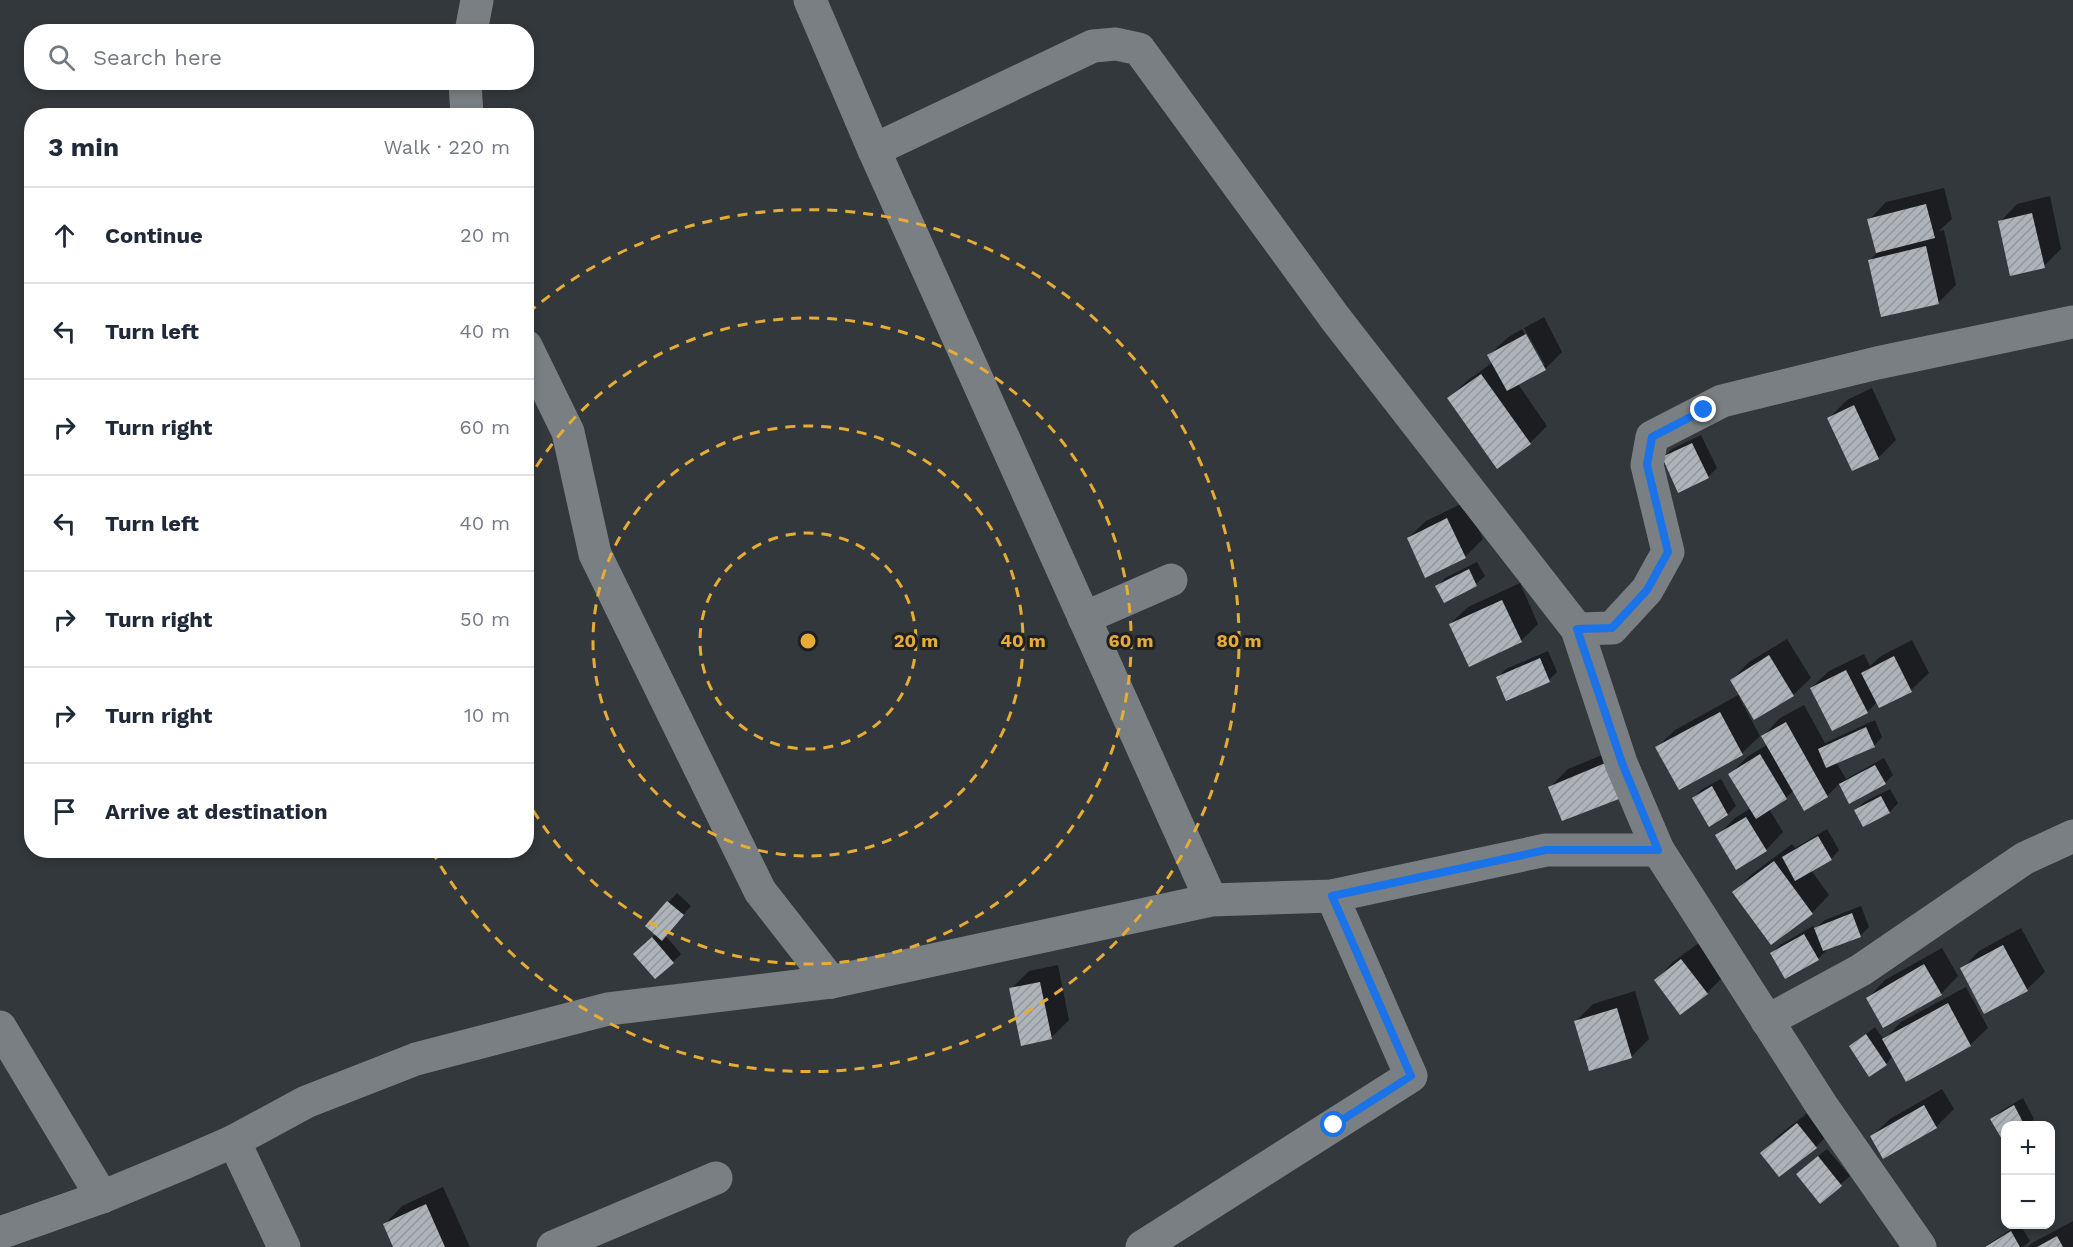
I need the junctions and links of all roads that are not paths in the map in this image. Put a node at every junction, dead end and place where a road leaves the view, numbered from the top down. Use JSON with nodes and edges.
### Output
{"nodes":[{"id":1,"x":477,"y":0,"type":"edge"},
{"id":2,"x":810,"y":0,"type":"edge"},
{"id":3,"x":472,"y":24,"type":"edge"},
{"id":4,"x":465,"y":90,"type":"edge"},
{"id":5,"x":467,"y":108,"type":"edge"},
{"id":6,"x":874,"y":150,"type":"junction"},
{"id":7,"x":2073,"y":322,"type":"edge"},
{"id":8,"x":534,"y":362,"type":"edge"},
{"id":9,"x":1171,"y":580,"type":"dead end"},
{"id":10,"x":1084,"y":618,"type":"junction"},
{"id":11,"x":1577,"y":629,"type":"junction"},
{"id":12,"x":2073,"y":836,"type":"edge"},
{"id":13,"x":1658,"y":850,"type":"junction"},
{"id":14,"x":1332,"y":896,"type":"junction"},
{"id":15,"x":1211,"y":900,"type":"junction"},
{"id":16,"x":831,"y":982,"type":"junction"},
{"id":17,"x":1767,"y":1021,"type":"junction"},
{"id":18,"x":0,"y":1027,"type":"edge"},
{"id":19,"x":234,"y":1142,"type":"junction"},
{"id":20,"x":716,"y":1178,"type":"dead end"},
{"id":21,"x":102,"y":1197,"type":"junction"},
{"id":22,"x":0,"y":1233,"type":"edge"},
{"id":23,"x":284,"y":1247,"type":"edge"},
{"id":24,"x":554,"y":1247,"type":"edge"},
{"id":25,"x":1142,"y":1247,"type":"edge"},
{"id":26,"x":1920,"y":1247,"type":"edge"}],
"edges":[{"from":1,"to":3,"type":"street"},
{"from":2,"to":6,"type":"street"},
{"from":4,"to":5,"type":"street"},
{"from":6,"to":10,"type":"street"},
{"from":6,"to":11,"type":"street"},
{"from":7,"to":11,"type":"street"},
{"from":8,"to":16,"type":"street"},
{"from":9,"to":10,"type":"street"},
{"from":10,"to":15,"type":"street"},
{"from":11,"to":13,"type":"street"},
{"from":12,"to":17,"type":"street"},
{"from":13,"to":14,"type":"street"},
{"from":13,"to":17,"type":"street"},
{"from":14,"to":15,"type":"street"},
{"from":14,"to":25,"type":"street"},
{"from":15,"to":16,"type":"street"},
{"from":16,"to":19,"type":"street"},
{"from":17,"to":26,"type":"street"},
{"from":18,"to":21,"type":"street"},
{"from":19,"to":21,"type":"street"},
{"from":19,"to":23,"type":"street"},
{"from":20,"to":24,"type":"street"},
{"from":21,"to":22,"type":"street"}]}
